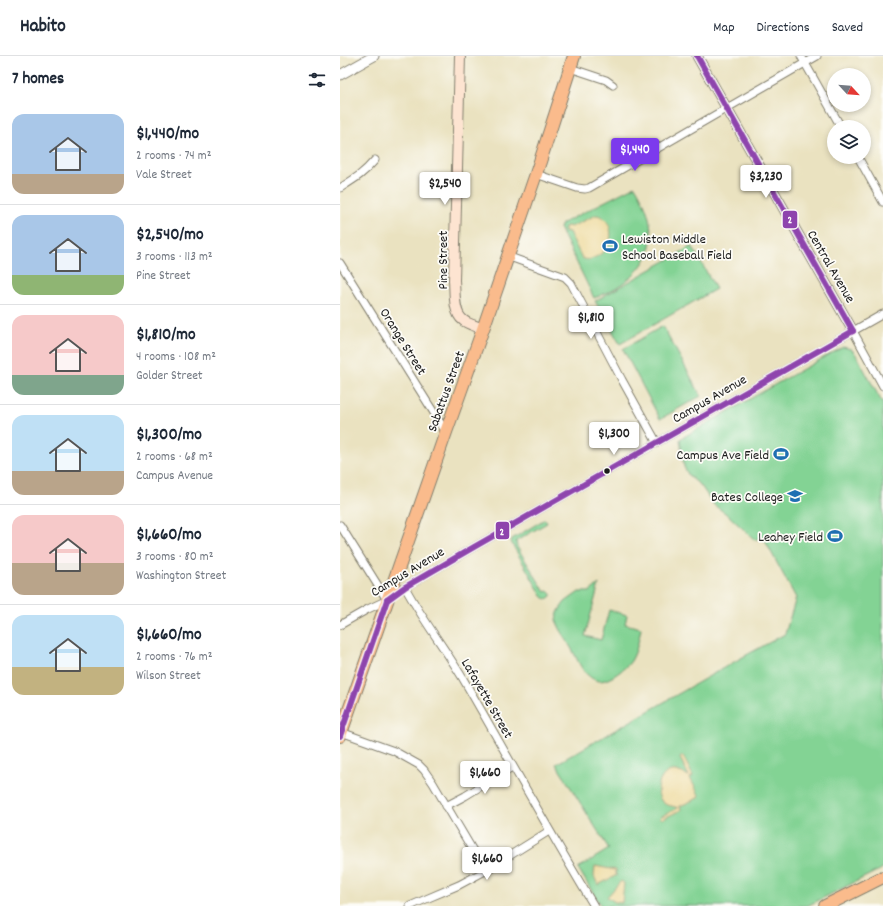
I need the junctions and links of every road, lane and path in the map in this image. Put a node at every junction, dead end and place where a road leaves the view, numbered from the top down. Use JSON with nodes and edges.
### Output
{"nodes":[{"id":1,"x":374,"y":56,"type":"edge"},
{"id":2,"x":460,"y":56,"type":"edge"},
{"id":3,"x":698,"y":56,"type":"edge"},
{"id":4,"x":816,"y":56,"type":"edge"},
{"id":5,"x":803,"y":59,"type":"edge"},
{"id":6,"x":572,"y":62,"type":"edge"},
{"id":7,"x":340,"y":75,"type":"edge"},
{"id":8,"x":613,"y":84,"type":"dead end"},
{"id":9,"x":726,"y":108,"type":"junction"},
{"id":10,"x":837,"y":120,"type":"edge"},
{"id":11,"x":375,"y":160,"type":"dead end"},
{"id":12,"x":862,"y":164,"type":"edge"},
{"id":13,"x":536,"y":174,"type":"junction"},
{"id":14,"x":340,"y":188,"type":"edge"},
{"id":15,"x":883,"y":202,"type":"edge"},
{"id":16,"x":507,"y":256,"type":"junction"},
{"id":17,"x":340,"y":264,"type":"edge"},
{"id":18,"x":883,"y":314,"type":"edge"},
{"id":19,"x":483,"y":329,"type":"junction"},
{"id":20,"x":853,"y":331,"type":"junction"},
{"id":21,"x":883,"y":386,"type":"edge"},
{"id":22,"x":446,"y":432,"type":"junction"},
{"id":23,"x":657,"y":443,"type":"junction"},
{"id":24,"x":340,"y":524,"type":"edge"},
{"id":25,"x":405,"y":587,"type":"junction"},
{"id":26,"x":387,"y":600,"type":"junction"},
{"id":27,"x":340,"y":624,"type":"edge"},
{"id":28,"x":341,"y":734,"type":"edge"},
{"id":29,"x":512,"y":767,"type":"junction"},
{"id":30,"x":446,"y":806,"type":"junction"},
{"id":31,"x":549,"y":831,"type":"junction"},
{"id":32,"x":485,"y":871,"type":"junction"},
{"id":33,"x":883,"y":877,"type":"edge"},
{"id":34,"x":410,"y":906,"type":"edge"},
{"id":35,"x":594,"y":906,"type":"edge"},
{"id":36,"x":827,"y":906,"type":"edge"}],
"edges":[{"from":1,"to":7,"type":"street"},
{"from":2,"to":19,"type":"main road","name":"Pine Street"},
{"from":3,"to":9,"type":"street","name":"Central Avenue"},
{"from":4,"to":5,"type":"street"},
{"from":5,"to":9,"type":"street"},
{"from":5,"to":10,"type":"street"},
{"from":6,"to":8,"type":"street"},
{"from":6,"to":13,"type":"main road","name":"Sabattus Street"},
{"from":9,"to":13,"type":"street"},
{"from":9,"to":20,"type":"street","name":"Central Avenue"},
{"from":11,"to":14,"type":"street"},
{"from":12,"to":15,"type":"street"},
{"from":13,"to":16,"type":"main road","name":"Sabattus Street"},
{"from":16,"to":19,"type":"main road","name":"Sabattus Street"},
{"from":16,"to":23,"type":"street"},
{"from":17,"to":22,"type":"street","name":"Orange Street"},
{"from":18,"to":20,"type":"street","name":"Campus Avenue"},
{"from":19,"to":22,"type":"main road","name":"Sabattus Street"},
{"from":20,"to":21,"type":"street","name":"Central Avenue"},
{"from":20,"to":23,"type":"street","name":"Campus Avenue"},
{"from":22,"to":26,"type":"main road","name":"Sabattus Street"},
{"from":23,"to":25,"type":"street","name":"Campus Avenue"},
{"from":24,"to":26,"type":"street"},
{"from":25,"to":26,"type":"street","name":"Campus Avenue"},
{"from":25,"to":29,"type":"street","name":"Lafayette Street"},
{"from":26,"to":27,"type":"street","name":"Campus Avenue"},
{"from":26,"to":28,"type":"main road","name":"Sabattus Street"},
{"from":28,"to":30,"type":"street"},
{"from":29,"to":30,"type":"street"},
{"from":29,"to":31,"type":"street","name":"Lafayette Street"},
{"from":30,"to":32,"type":"street"},
{"from":31,"to":32,"type":"street"},
{"from":31,"to":35,"type":"street","name":"Lafayette Street"},
{"from":32,"to":34,"type":"street"},
{"from":33,"to":36,"type":"main road"}]}
